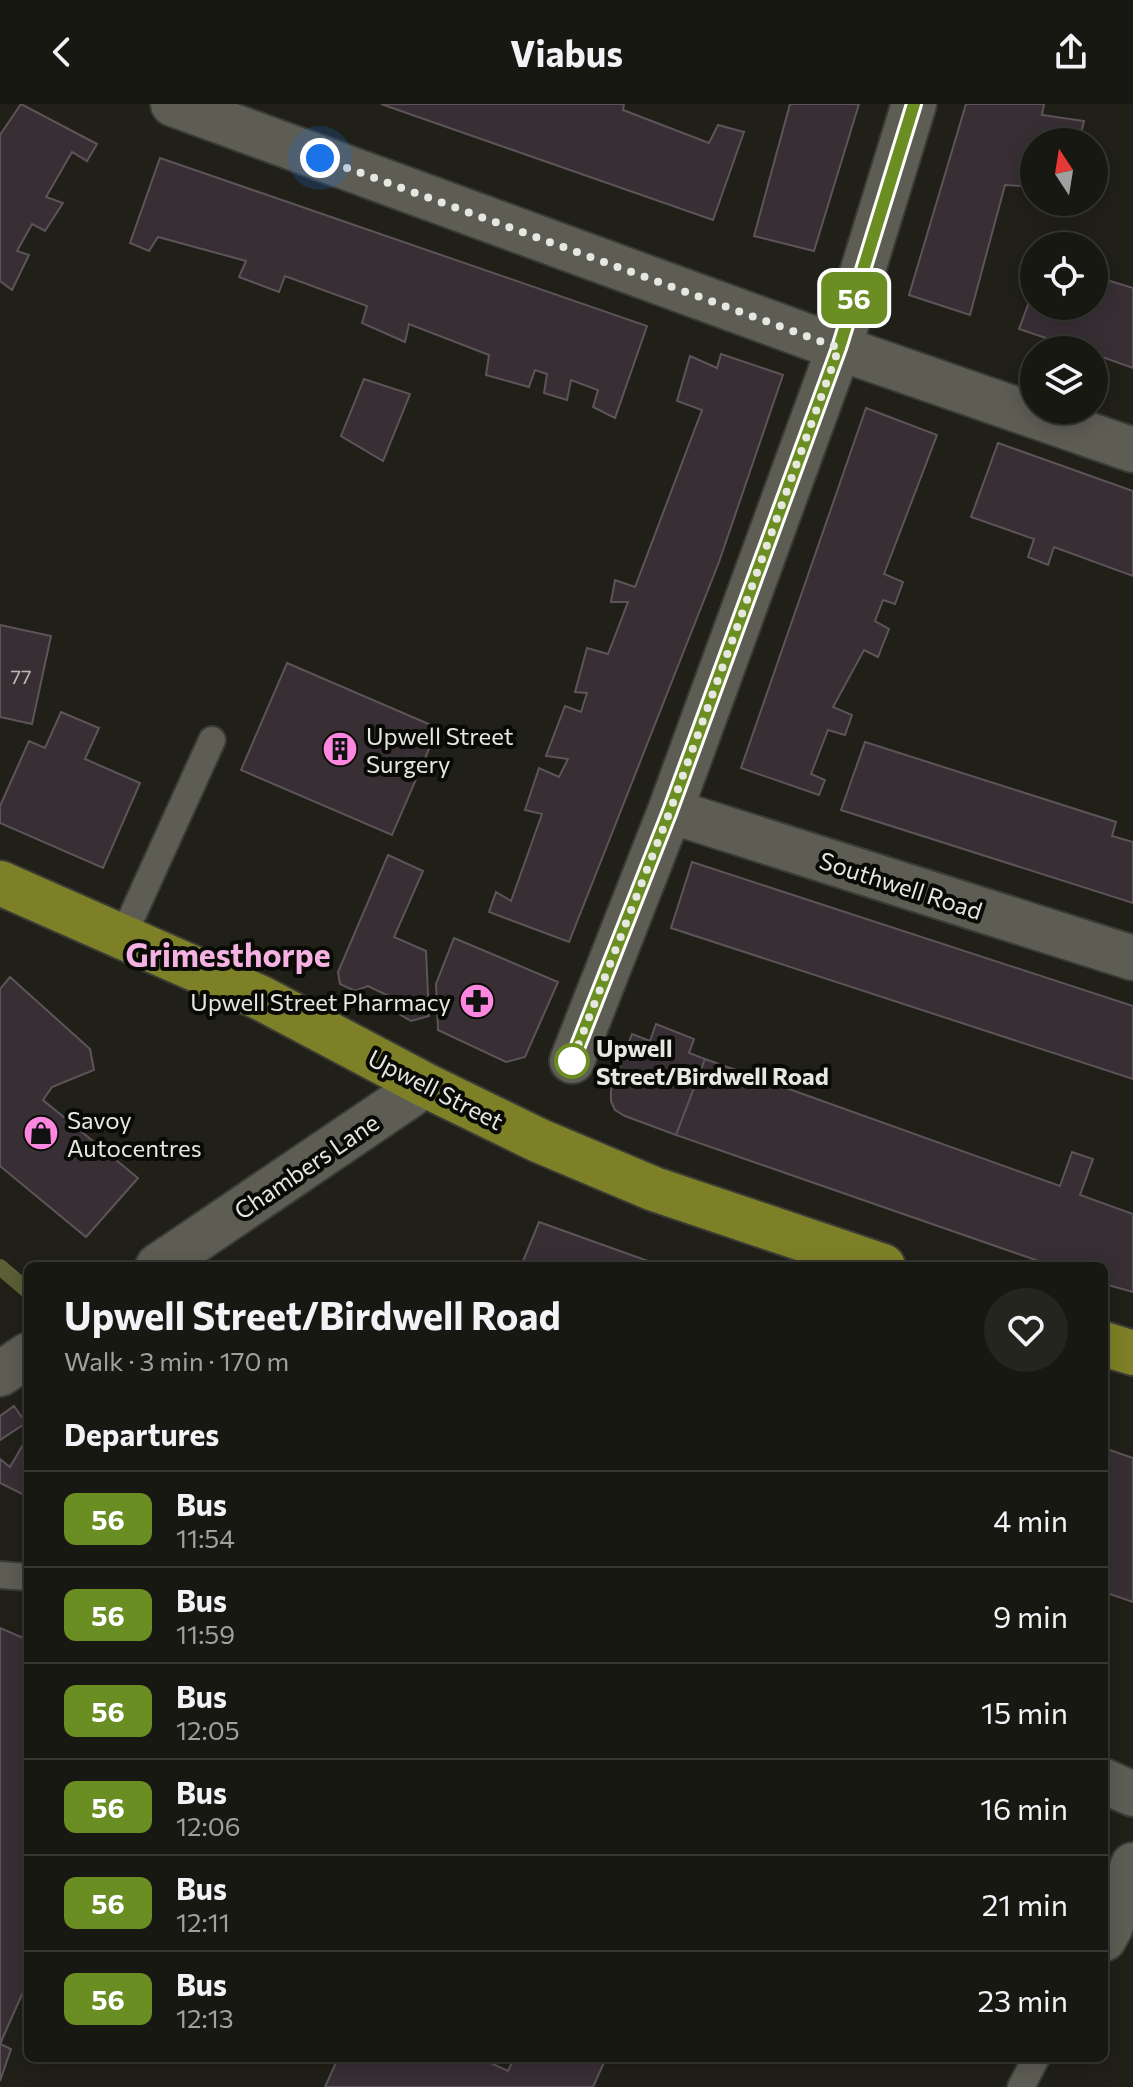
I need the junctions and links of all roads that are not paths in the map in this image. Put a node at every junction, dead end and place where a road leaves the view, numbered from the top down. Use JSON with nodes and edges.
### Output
{"nodes":[{"id":1,"x":173,"y":104,"type":"edge"},
{"id":2,"x":914,"y":104,"type":"edge"},
{"id":3,"x":839,"y":348,"type":"junction"},
{"id":4,"x":1133,"y":450,"type":"edge"},
{"id":5,"x":212,"y":740,"type":"dead end"},
{"id":6,"x":670,"y":811,"type":"junction"},
{"id":7,"x":0,"y":883,"type":"edge"},
{"id":8,"x":123,"y":936,"type":"junction"},
{"id":9,"x":1133,"y":958,"type":"edge"},
{"id":10,"x":572,"y":1061,"type":"dead end"},
{"id":11,"x":425,"y":1085,"type":"junction"},
{"id":12,"x":182,"y":1259,"type":"edge"},
{"id":13,"x":871,"y":1262,"type":"edge"},
{"id":14,"x":1108,"y":1345,"type":"edge"},
{"id":15,"x":1133,"y":1353,"type":"edge"},
{"id":16,"x":24,"y":1358,"type":"edge"},
{"id":17,"x":0,"y":1374,"type":"edge"},
{"id":18,"x":0,"y":1575,"type":"edge"},
{"id":19,"x":24,"y":1577,"type":"edge"},
{"id":20,"x":1108,"y":1783,"type":"edge"},
{"id":21,"x":1133,"y":1794,"type":"edge"},
{"id":22,"x":1133,"y":1865,"type":"edge"},
{"id":23,"x":1108,"y":1932,"type":"edge"},
{"id":24,"x":1034,"y":2062,"type":"edge"},
{"id":25,"x":1021,"y":2087,"type":"edge"}],
"edges":[{"from":1,"to":3,"type":"street"},
{"from":2,"to":3,"type":"street"},
{"from":3,"to":4,"type":"street"},
{"from":3,"to":6,"type":"street"},
{"from":5,"to":8,"type":"lane"},
{"from":6,"to":9,"type":"street","name":"Southwell Road"},
{"from":6,"to":10,"type":"street"},
{"from":7,"to":8,"type":"main road","name":"Upwell Street"},
{"from":8,"to":11,"type":"main road","name":"Upwell Street"},
{"from":11,"to":12,"type":"street","name":"Chambers Lane"},
{"from":11,"to":13,"type":"main road","name":"Upwell Street"},
{"from":14,"to":15,"type":"main road"},
{"from":16,"to":17,"type":"street"},
{"from":18,"to":19,"type":"lane"},
{"from":20,"to":21,"type":"street"},
{"from":22,"to":23,"type":"street"},
{"from":24,"to":25,"type":"lane"}]}
